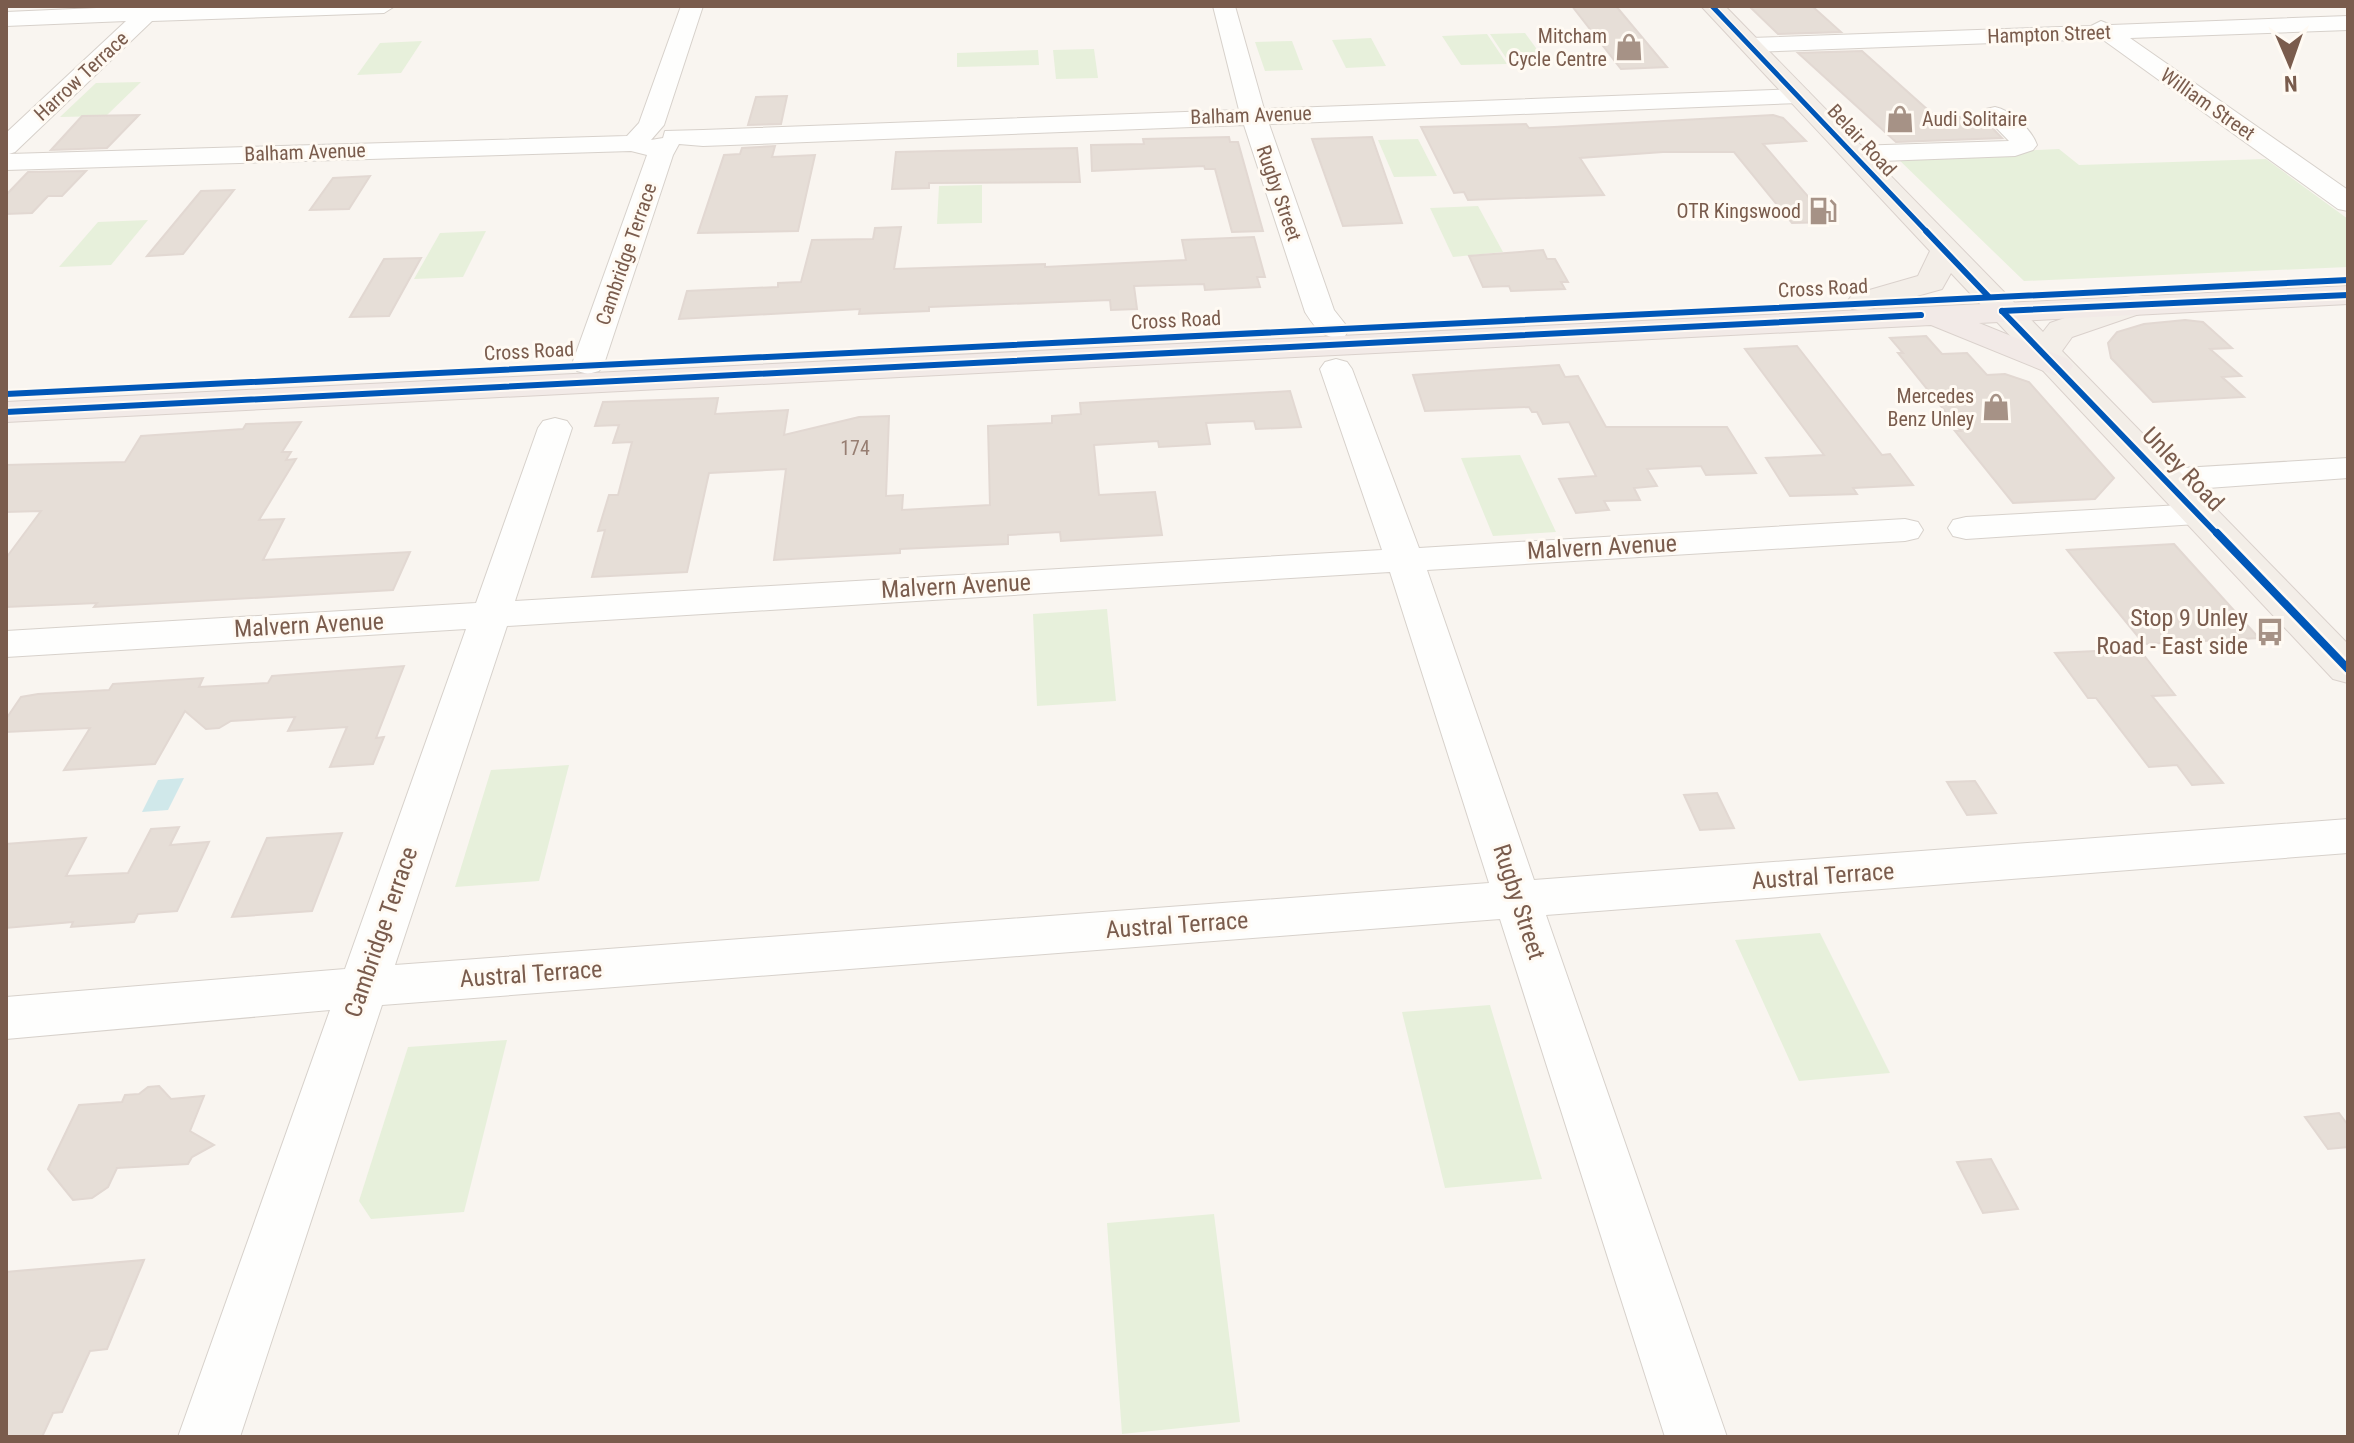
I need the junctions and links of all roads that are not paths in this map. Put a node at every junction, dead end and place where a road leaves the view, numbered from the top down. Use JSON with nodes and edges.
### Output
{"nodes":[{"id":1,"x":384,"y":6,"type":"edge"},
{"id":2,"x":692,"y":6,"type":"edge"},
{"id":3,"x":711,"y":6,"type":"edge"},
{"id":4,"x":1224,"y":6,"type":"edge"},
{"id":5,"x":1712,"y":6,"type":"edge"},
{"id":6,"x":2068,"y":6,"type":"edge"},
{"id":7,"x":152,"y":10,"type":"edge"},
{"id":8,"x":6,"y":19,"type":"edge"},
{"id":9,"x":2348,"y":23,"type":"edge"},
{"id":10,"x":2106,"y":32,"type":"junction"},
{"id":11,"x":1751,"y":45,"type":"junction"},
{"id":12,"x":682,"y":62,"type":"junction"},
{"id":13,"x":1799,"y":96,"type":"junction"},
{"id":14,"x":1995,"y":114,"type":"dead end"},
{"id":15,"x":1253,"y":115,"type":"junction"},
{"id":16,"x":655,"y":140,"type":"junction"},
{"id":17,"x":6,"y":147,"type":"edge"},
{"id":18,"x":1854,"y":154,"type":"junction"},
{"id":19,"x":6,"y":162,"type":"edge"},
{"id":20,"x":2348,"y":203,"type":"edge"},
{"id":21,"x":1945,"y":251,"type":"junction"},
{"id":22,"x":2348,"y":280,"type":"edge"},
{"id":23,"x":2348,"y":295,"type":"edge"},
{"id":24,"x":1863,"y":302,"type":"junction"},
{"id":25,"x":1995,"y":303,"type":"junction"},
{"id":26,"x":2137,"y":304,"type":"junction"},
{"id":27,"x":1921,"y":315,"type":"junction"},
{"id":28,"x":1334,"y":329,"type":"junction"},
{"id":29,"x":2050,"y":359,"type":"junction"},
{"id":30,"x":1336,"y":369,"type":"dead end"},
{"id":31,"x":572,"y":371,"type":"junction"},
{"id":32,"x":6,"y":394,"type":"edge"},
{"id":33,"x":6,"y":412,"type":"edge"},
{"id":34,"x":555,"y":428,"type":"dead end"},
{"id":35,"x":2348,"y":468,"type":"edge"},
{"id":36,"x":2166,"y":480,"type":"junction"},
{"id":37,"x":2199,"y":515,"type":"junction"},
{"id":38,"x":1966,"y":528,"type":"dead end"},
{"id":39,"x":1905,"y":530,"type":"dead end"},
{"id":40,"x":1404,"y":559,"type":"junction"},
{"id":41,"x":489,"y":614,"type":"junction"},
{"id":42,"x":6,"y":644,"type":"edge"},
{"id":43,"x":2348,"y":669,"type":"edge"},
{"id":44,"x":2348,"y":836,"type":"edge"},
{"id":45,"x":1518,"y":899,"type":"junction"},
{"id":46,"x":362,"y":987,"type":"junction"},
{"id":47,"x":6,"y":1018,"type":"edge"},
{"id":48,"x":209,"y":1437,"type":"edge"},
{"id":49,"x":1696,"y":1437,"type":"edge"}],
"edges":[{"from":1,"to":7,"type":"street"},
{"from":2,"to":12,"type":"street","name":"Cambridge Terrace"},
{"from":3,"to":12,"type":"street","name":"Cambridge Terrace"},
{"from":4,"to":15,"type":"street","name":"Rugby Street"},
{"from":5,"to":11,"type":"main road","name":"Belair Road"},
{"from":6,"to":10,"type":"street","name":"William Street"},
{"from":7,"to":8,"type":"street"},
{"from":7,"to":17,"type":"street","name":"Harrow Terrace"},
{"from":9,"to":10,"type":"street","name":"Hampton Street"},
{"from":10,"to":11,"type":"street","name":"Hampton Street"},
{"from":10,"to":20,"type":"street","name":"William Street"},
{"from":11,"to":13,"type":"main road","name":"Belair Road"},
{"from":12,"to":16,"type":"street","name":"Cambridge Terrace"},
{"from":13,"to":15,"type":"street","name":"Balham Avenue"},
{"from":13,"to":18,"type":"main road","name":"Belair Road"},
{"from":14,"to":18,"type":"street"},
{"from":15,"to":16,"type":"street","name":"Balham Avenue"},
{"from":15,"to":28,"type":"street","name":"Rugby Street"},
{"from":16,"to":19,"type":"street","name":"Balham Avenue"},
{"from":16,"to":31,"type":"street","name":"Cambridge Terrace"},
{"from":18,"to":21,"type":"main road","name":"Belair Road"},
{"from":21,"to":24,"type":"main road"},
{"from":21,"to":25,"type":"main road","name":"Belair Road"},
{"from":22,"to":25,"type":"highway","name":"Cross Road"},
{"from":23,"to":26,"type":"highway","name":"Cross Road"},
{"from":24,"to":25,"type":"highway","name":"Cross Road"},
{"from":24,"to":28,"type":"highway","name":"Cross Road"},
{"from":25,"to":26,"type":"highway","name":"Cross Road"},
{"from":25,"to":27,"type":"highway","name":"Cross Road"},
{"from":25,"to":29,"type":"main road","name":"Unley Road"},
{"from":26,"to":29,"type":"main road"},
{"from":27,"to":29,"type":"highway"},
{"from":27,"to":31,"type":"highway","name":"Cross Road"},
{"from":28,"to":31,"type":"highway","name":"Cross Road"},
{"from":29,"to":36,"type":"main road","name":"Unley Road"},
{"from":30,"to":40,"type":"street","name":"Rugby Street"},
{"from":31,"to":32,"type":"highway","name":"Cross Road"},
{"from":31,"to":33,"type":"highway","name":"Cross Road"},
{"from":34,"to":41,"type":"street","name":"Cambridge Terrace"},
{"from":35,"to":36,"type":"street"},
{"from":36,"to":37,"type":"main road","name":"Unley Road"},
{"from":37,"to":38,"type":"street"},
{"from":37,"to":43,"type":"main road","name":"Unley Road"},
{"from":39,"to":40,"type":"street","name":"Malvern Avenue"},
{"from":40,"to":41,"type":"street","name":"Malvern Avenue"},
{"from":40,"to":45,"type":"street","name":"Rugby Street"},
{"from":41,"to":42,"type":"street","name":"Malvern Avenue"},
{"from":41,"to":46,"type":"street","name":"Cambridge Terrace"},
{"from":44,"to":45,"type":"street","name":"Austral Terrace"},
{"from":45,"to":46,"type":"street","name":"Austral Terrace"},
{"from":45,"to":49,"type":"street","name":"Rugby Street"},
{"from":46,"to":47,"type":"street","name":"Austral Terrace"},
{"from":46,"to":48,"type":"street","name":"Cambridge Terrace"}]}
